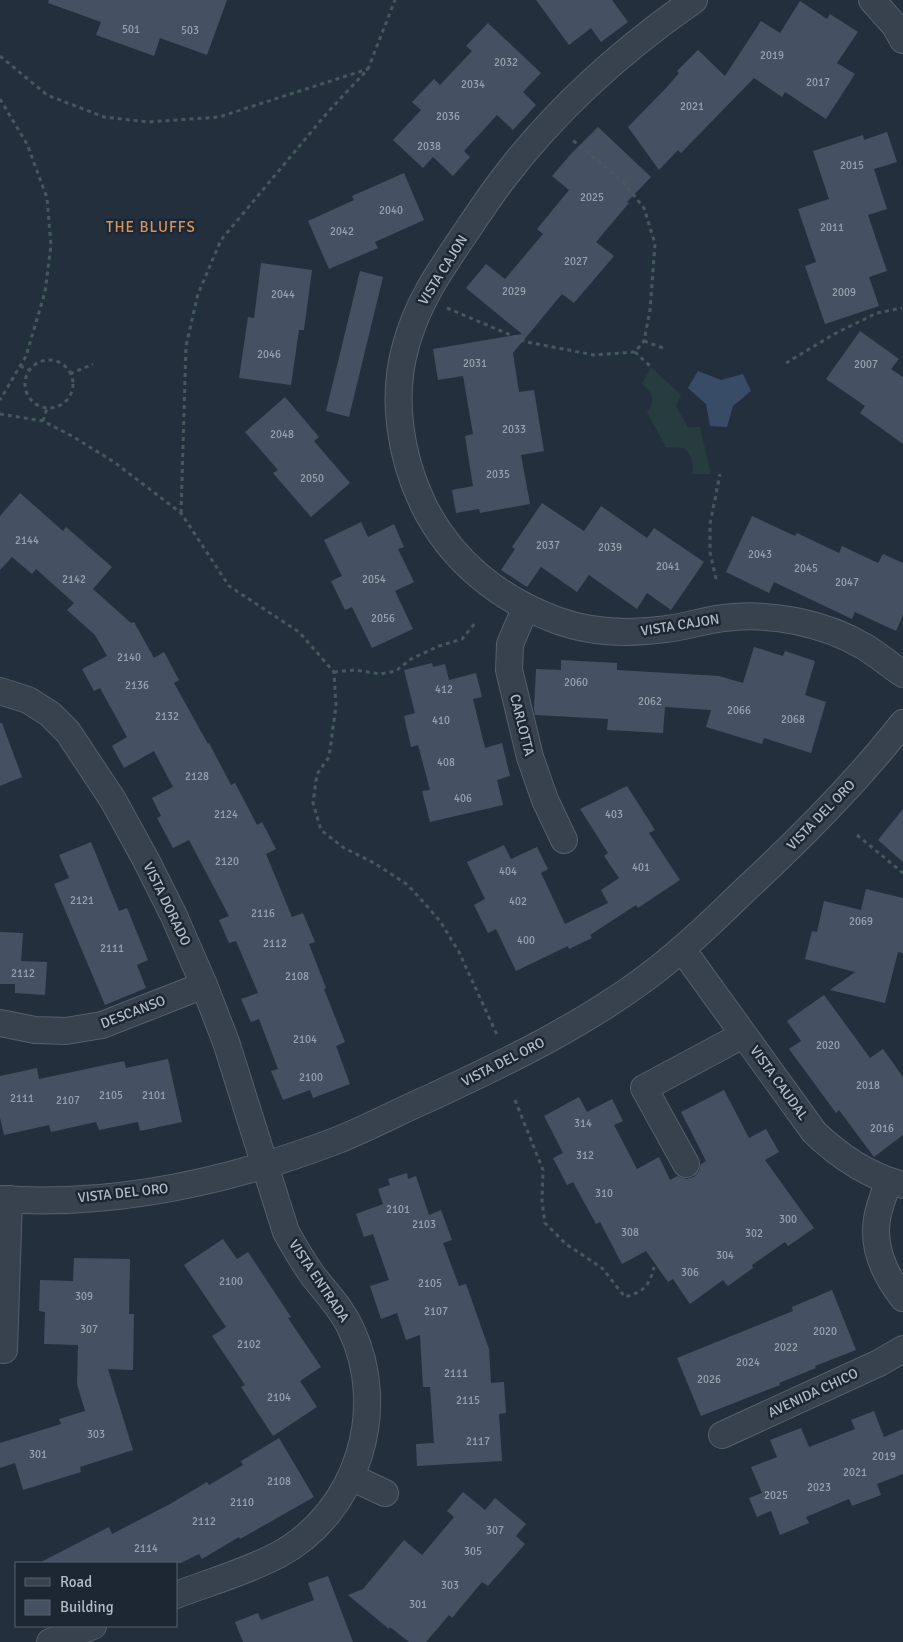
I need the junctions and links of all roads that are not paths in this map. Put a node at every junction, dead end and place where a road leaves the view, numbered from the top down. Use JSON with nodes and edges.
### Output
{"nodes":[{"id":1,"x":694,"y":0,"type":"edge"},
{"id":2,"x":872,"y":0,"type":"edge"},
{"id":3,"x":903,"y":40,"type":"edge"},
{"id":4,"x":526,"y":607,"type":"junction"},
{"id":5,"x":903,"y":674,"type":"edge"},
{"id":6,"x":0,"y":691,"type":"edge"},
{"id":7,"x":903,"y":723,"type":"edge"},
{"id":8,"x":564,"y":840,"type":"dead end"},
{"id":9,"x":682,"y":949,"type":"junction"},
{"id":10,"x":204,"y":985,"type":"junction"},
{"id":11,"x":0,"y":1023,"type":"edge"},
{"id":12,"x":743,"y":1034,"type":"junction"},
{"id":13,"x":686,"y":1164,"type":"dead end"},
{"id":14,"x":265,"y":1166,"type":"junction"},
{"id":15,"x":896,"y":1183,"type":"edge"},
{"id":16,"x":4,"y":1199,"type":"edge"},
{"id":17,"x":903,"y":1298,"type":"edge"},
{"id":18,"x":903,"y":1349,"type":"edge"},
{"id":19,"x":4,"y":1350,"type":"dead end"},
{"id":20,"x":722,"y":1435,"type":"dead end"},
{"id":21,"x":351,"y":1477,"type":"junction"},
{"id":22,"x":385,"y":1493,"type":"dead end"},
{"id":23,"x":178,"y":1594,"type":"edge"},
{"id":24,"x":90,"y":1627,"type":"edge"},
{"id":25,"x":50,"y":1642,"type":"edge"}],
"edges":[{"from":1,"to":4,"type":"street","name":"VISTA CAJON"},
{"from":2,"to":3,"type":"street"},
{"from":4,"to":5,"type":"street","name":"VISTA CAJON"},
{"from":4,"to":8,"type":"street","name":"CARLOTTA"},
{"from":6,"to":10,"type":"street","name":"VISTA DORADO"},
{"from":7,"to":9,"type":"street","name":"VISTA DEL ORO"},
{"from":9,"to":12,"type":"street","name":"VISTA CAUDAL"},
{"from":9,"to":14,"type":"street","name":"VISTA DEL ORO"},
{"from":10,"to":11,"type":"street","name":"DESCANSO"},
{"from":10,"to":14,"type":"street","name":"VISTA DORADO"},
{"from":12,"to":13,"type":"street"},
{"from":12,"to":15,"type":"street","name":"VISTA CAUDAL"},
{"from":14,"to":16,"type":"street","name":"VISTA DEL ORO"},
{"from":14,"to":21,"type":"street","name":"VISTA ENTRADA"},
{"from":15,"to":17,"type":"street"},
{"from":16,"to":19,"type":"street"},
{"from":18,"to":20,"type":"street","name":"AVENIDA CHICO"},
{"from":21,"to":22,"type":"street"},
{"from":21,"to":23,"type":"street","name":"VISTA ENTRADA"},
{"from":24,"to":25,"type":"street"}]}
